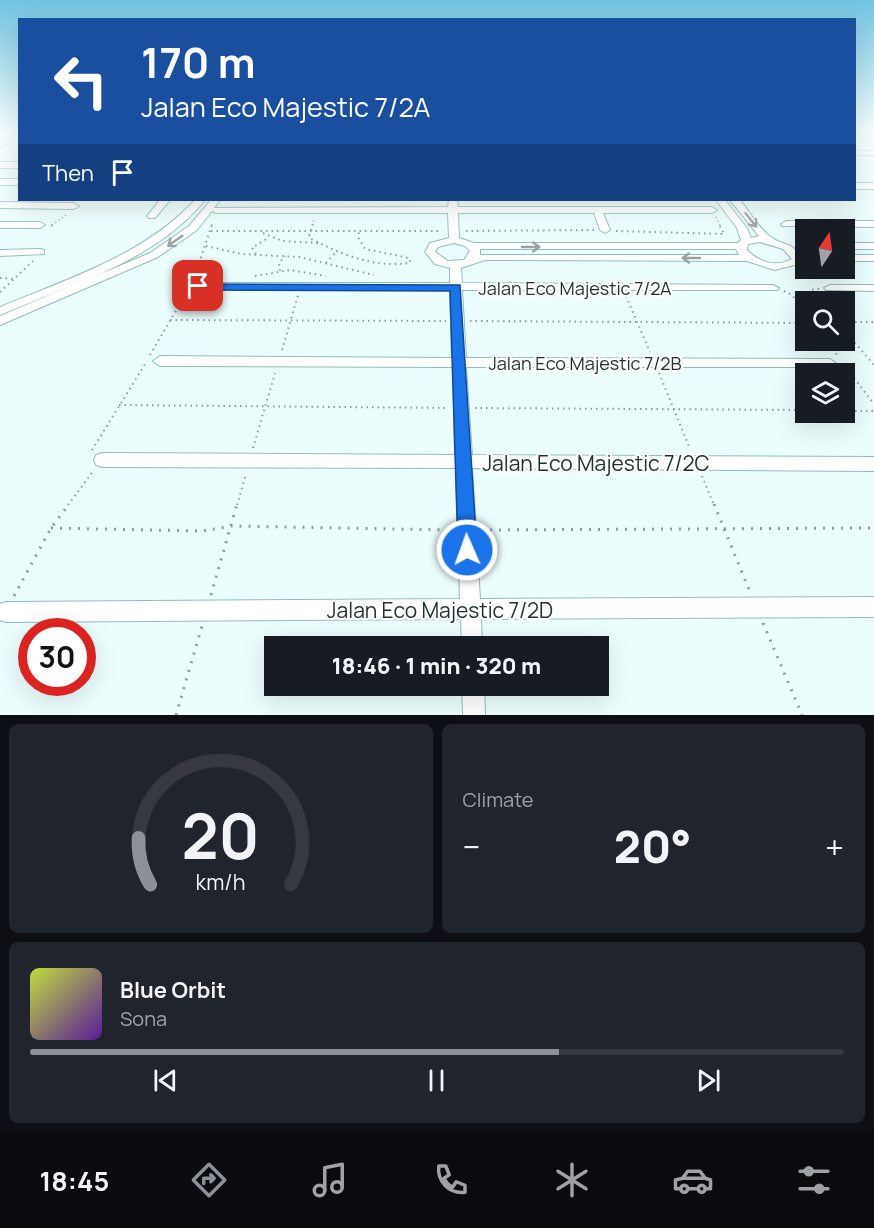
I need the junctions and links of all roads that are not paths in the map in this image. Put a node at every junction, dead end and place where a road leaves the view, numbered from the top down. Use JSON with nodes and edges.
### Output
{"nodes":[{"id":1,"x":0,"y":182,"type":"edge"},
{"id":2,"x":18,"y":183,"type":"edge"},
{"id":3,"x":856,"y":186,"type":"edge"},
{"id":4,"x":874,"y":186,"type":"edge"},
{"id":5,"x":164,"y":201,"type":"edge"},
{"id":6,"x":199,"y":201,"type":"edge"},
{"id":7,"x":722,"y":201,"type":"edge"},
{"id":8,"x":736,"y":201,"type":"edge"},
{"id":9,"x":453,"y":204,"type":"edge"},
{"id":10,"x":0,"y":205,"type":"edge"},
{"id":11,"x":215,"y":205,"type":"edge"},
{"id":12,"x":74,"y":206,"type":"dead end"},
{"id":13,"x":597,"y":209,"type":"junction"},
{"id":14,"x":712,"y":210,"type":"dead end"},
{"id":15,"x":153,"y":216,"type":"dead end"},
{"id":16,"x":786,"y":224,"type":"dead end"},
{"id":17,"x":874,"y":224,"type":"edge"},
{"id":18,"x":0,"y":225,"type":"edge"},
{"id":19,"x":40,"y":225,"type":"dead end"},
{"id":20,"x":605,"y":230,"type":"road end"},
{"id":21,"x":454,"y":235,"type":"junction"},
{"id":22,"x":768,"y":240,"type":"junction"},
{"id":23,"x":744,"y":243,"type":"junction"},
{"id":24,"x":472,"y":246,"type":"junction"},
{"id":25,"x":785,"y":246,"type":"junction"},
{"id":26,"x":795,"y":246,"type":"edge"},
{"id":27,"x":855,"y":246,"type":"edge"},
{"id":28,"x":874,"y":246,"type":"edge"},
{"id":29,"x":40,"y":252,"type":"dead end"},
{"id":30,"x":0,"y":253,"type":"edge"},
{"id":31,"x":795,"y":254,"type":"edge"},
{"id":32,"x":749,"y":258,"type":"junction"},
{"id":33,"x":855,"y":258,"type":"edge"},
{"id":34,"x":874,"y":258,"type":"edge"},
{"id":35,"x":472,"y":260,"type":"junction"},
{"id":36,"x":795,"y":262,"type":"edge"},
{"id":37,"x":455,"y":265,"type":"junction"},
{"id":38,"x":198,"y":286,"type":"dead end"},
{"id":39,"x":456,"y":287,"type":"junction"},
{"id":40,"x":773,"y":288,"type":"road end"},
{"id":41,"x":830,"y":288,"type":"dead end"},
{"id":42,"x":874,"y":288,"type":"edge"},
{"id":43,"x":0,"y":310,"type":"edge"},
{"id":44,"x":0,"y":321,"type":"edge"},
{"id":45,"x":154,"y":360,"type":"road end"},
{"id":46,"x":459,"y":362,"type":"junction"},
{"id":47,"x":837,"y":362,"type":"road end"},
{"id":48,"x":102,"y":460,"type":"road end"},
{"id":49,"x":464,"y":462,"type":"junction"},
{"id":50,"x":874,"y":464,"type":"edge"},
{"id":51,"x":874,"y":608,"type":"edge"},
{"id":52,"x":470,"y":610,"type":"junction"},
{"id":53,"x":6,"y":612,"type":"road end"},
{"id":54,"x":471,"y":636,"type":"edge"},
{"id":55,"x":473,"y":696,"type":"edge"},
{"id":56,"x":474,"y":715,"type":"edge"}],
"edges":[{"from":1,"to":2,"type":"street"},
{"from":3,"to":4,"type":"street"},
{"from":5,"to":15,"type":"street"},
{"from":6,"to":43,"type":"street"},
{"from":7,"to":23,"type":"street"},
{"from":8,"to":22,"type":"street","one_way":true},
{"from":9,"to":11,"type":"street"},
{"from":9,"to":13,"type":"street"},
{"from":9,"to":21,"type":"street"},
{"from":10,"to":12,"type":"street"},
{"from":11,"to":44,"type":"street","one_way":true},
{"from":13,"to":14,"type":"street"},
{"from":13,"to":20,"type":"street"},
{"from":16,"to":17,"type":"street"},
{"from":18,"to":19,"type":"street"},
{"from":21,"to":24,"type":"street"},
{"from":21,"to":37,"type":"street"},
{"from":22,"to":23,"type":"street"},
{"from":22,"to":25,"type":"street"},
{"from":24,"to":23,"type":"street","one_way":true},
{"from":23,"to":32,"type":"street"},
{"from":24,"to":35,"type":"street"},
{"from":25,"to":26,"type":"street"},
{"from":25,"to":31,"type":"street"},
{"from":27,"to":28,"type":"street"},
{"from":29,"to":30,"type":"street"},
{"from":32,"to":35,"type":"street","one_way":true},
{"from":32,"to":36,"type":"street"},
{"from":33,"to":34,"type":"street"},
{"from":35,"to":37,"type":"street"},
{"from":37,"to":39,"type":"street"},
{"from":38,"to":39,"type":"street","name":"Jalan Eco Majestic 7/2A"},
{"from":39,"to":40,"type":"street","name":"Jalan Eco Majestic 7/2A"},
{"from":39,"to":46,"type":"street"},
{"from":41,"to":42,"type":"street"},
{"from":45,"to":46,"type":"street","name":"Jalan Eco Majestic 7/2B"},
{"from":46,"to":47,"type":"street","name":"Jalan Eco Majestic 7/2B"},
{"from":46,"to":49,"type":"street"},
{"from":48,"to":49,"type":"street","name":"Jalan Eco Majestic 7/2C"},
{"from":49,"to":50,"type":"street","name":"Jalan Eco Majestic 7/2C"},
{"from":49,"to":52,"type":"street"},
{"from":51,"to":52,"type":"street","name":"Jalan Eco Majestic 7/2D"},
{"from":52,"to":53,"type":"street","name":"Jalan Eco Majestic 7/2D"},
{"from":52,"to":54,"type":"street"},
{"from":55,"to":56,"type":"street"}]}
